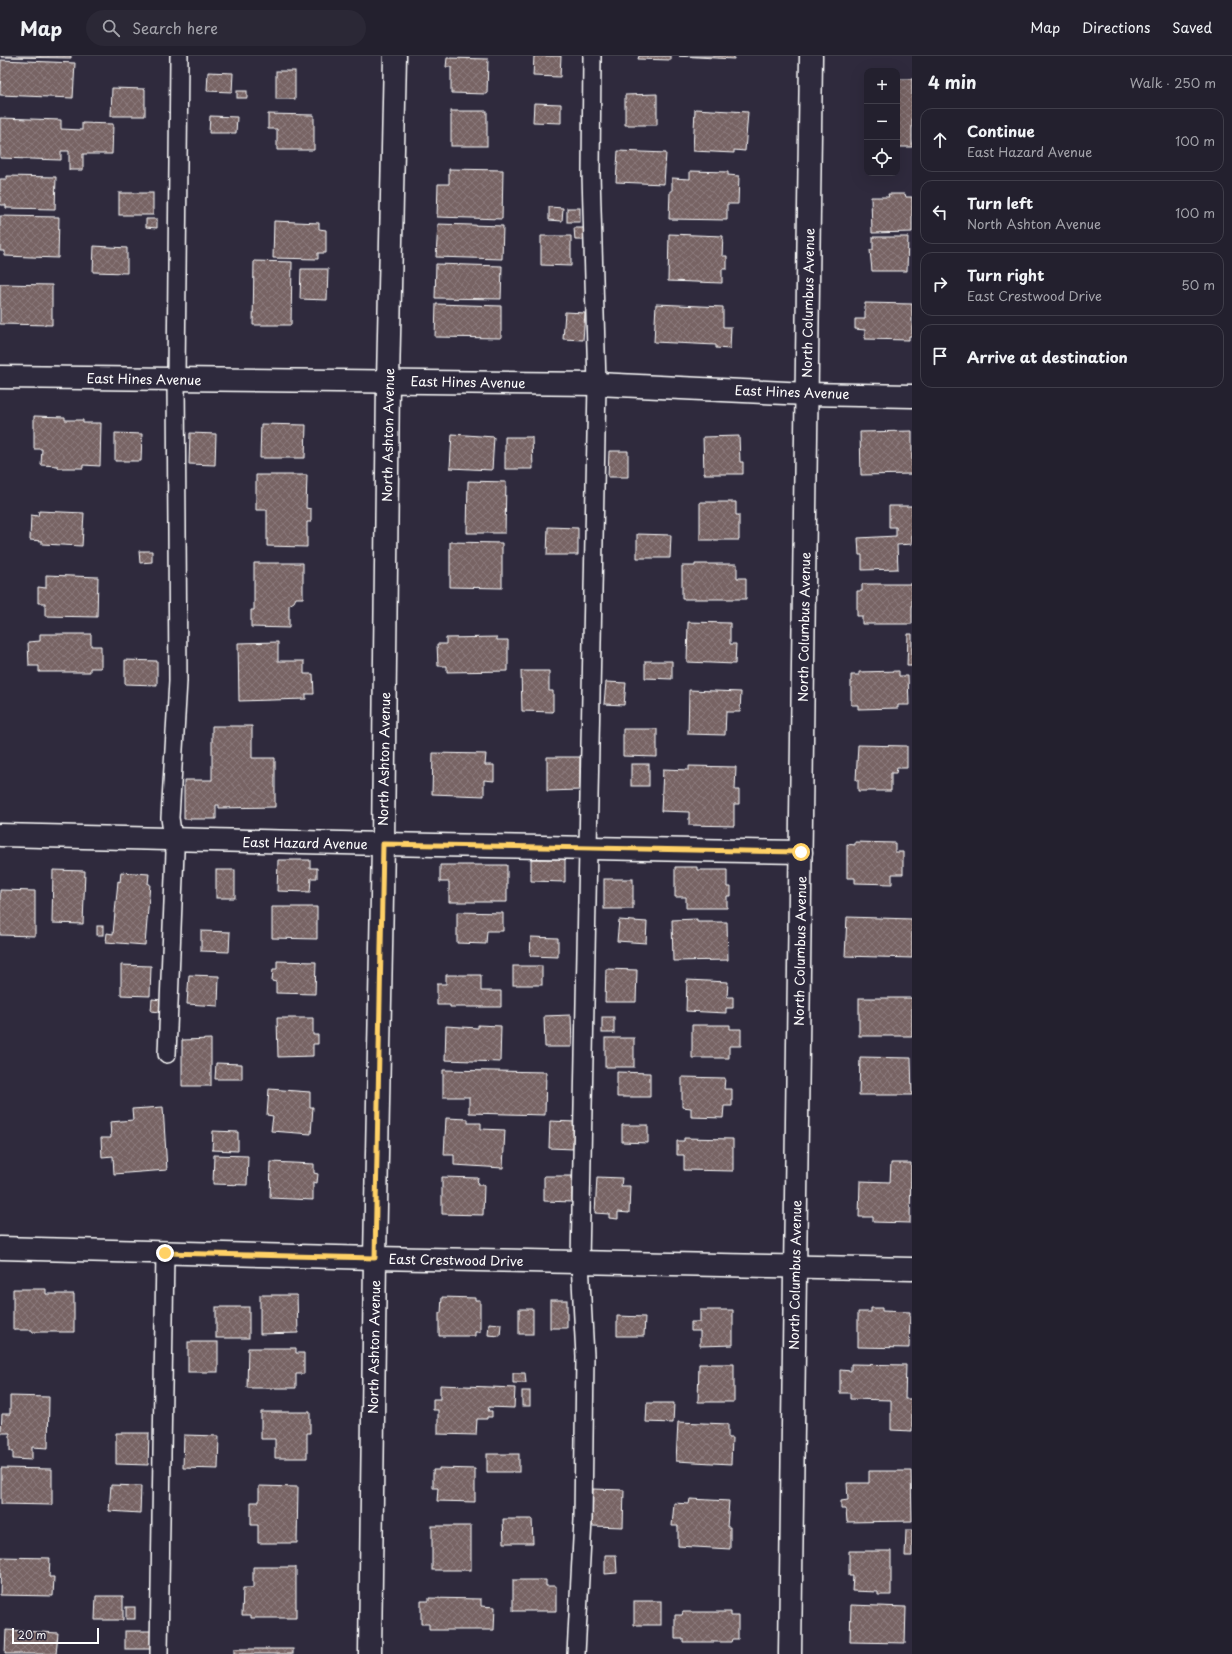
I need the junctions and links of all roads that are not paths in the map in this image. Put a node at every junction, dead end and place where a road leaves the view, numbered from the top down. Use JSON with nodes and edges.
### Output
{"nodes":[{"id":1,"x":179,"y":56,"type":"edge"},
{"id":2,"x":395,"y":56,"type":"edge"},
{"id":3,"x":592,"y":56,"type":"edge"},
{"id":4,"x":811,"y":56,"type":"edge"},
{"id":5,"x":0,"y":377,"type":"edge"},
{"id":6,"x":176,"y":379,"type":"junction"},
{"id":7,"x":388,"y":381,"type":"junction"},
{"id":8,"x":597,"y":384,"type":"junction"},
{"id":9,"x":807,"y":394,"type":"junction"},
{"id":10,"x":912,"y":396,"type":"edge"},
{"id":11,"x":0,"y":835,"type":"edge"},
{"id":12,"x":173,"y":839,"type":"junction"},
{"id":13,"x":383,"y":844,"type":"junction"},
{"id":14,"x":588,"y":848,"type":"junction"},
{"id":15,"x":801,"y":852,"type":"junction"},
{"id":16,"x":167,"y":1054,"type":"dead end"},
{"id":17,"x":0,"y":1248,"type":"edge"},
{"id":18,"x":165,"y":1253,"type":"junction"},
{"id":19,"x":375,"y":1258,"type":"junction"},
{"id":20,"x":580,"y":1262,"type":"junction"},
{"id":21,"x":795,"y":1267,"type":"junction"},
{"id":22,"x":912,"y":1269,"type":"edge"},
{"id":23,"x":160,"y":1654,"type":"edge"},
{"id":24,"x":370,"y":1654,"type":"edge"},
{"id":25,"x":576,"y":1654,"type":"edge"},
{"id":26,"x":790,"y":1654,"type":"edge"}],
"edges":[{"from":1,"to":6,"type":"lane"},
{"from":2,"to":7,"type":"street","name":"North Ashton Avenue"},
{"from":3,"to":8,"type":"lane"},
{"from":4,"to":9,"type":"street","name":"North Columbus Avenue"},
{"from":5,"to":6,"type":"street","name":"East Hines Avenue"},
{"from":6,"to":7,"type":"street","name":"East Hines Avenue"},
{"from":6,"to":12,"type":"lane"},
{"from":7,"to":8,"type":"street","name":"East Hines Avenue"},
{"from":7,"to":13,"type":"street","name":"North Ashton Avenue"},
{"from":8,"to":9,"type":"street","name":"East Hines Avenue"},
{"from":8,"to":14,"type":"lane"},
{"from":9,"to":10,"type":"street","name":"East Hines Avenue"},
{"from":9,"to":15,"type":"street","name":"North Columbus Avenue"},
{"from":11,"to":12,"type":"street","name":"East Hazard Avenue"},
{"from":12,"to":13,"type":"street","name":"East Hazard Avenue"},
{"from":12,"to":16,"type":"lane"},
{"from":13,"to":14,"type":"street","name":"East Hazard Avenue"},
{"from":13,"to":19,"type":"street","name":"North Ashton Avenue"},
{"from":14,"to":15,"type":"street","name":"East Hazard Avenue"},
{"from":14,"to":20,"type":"lane"},
{"from":15,"to":21,"type":"street","name":"North Columbus Avenue"},
{"from":17,"to":18,"type":"street","name":"East Crestwood Drive"},
{"from":18,"to":19,"type":"street","name":"East Crestwood Drive"},
{"from":18,"to":23,"type":"lane"},
{"from":19,"to":20,"type":"street","name":"East Crestwood Drive"},
{"from":19,"to":24,"type":"street","name":"North Ashton Avenue"},
{"from":20,"to":21,"type":"street","name":"East Crestwood Drive"},
{"from":20,"to":25,"type":"lane"},
{"from":21,"to":22,"type":"street","name":"East Crestwood Drive"},
{"from":21,"to":26,"type":"street","name":"North Columbus Avenue"}]}
